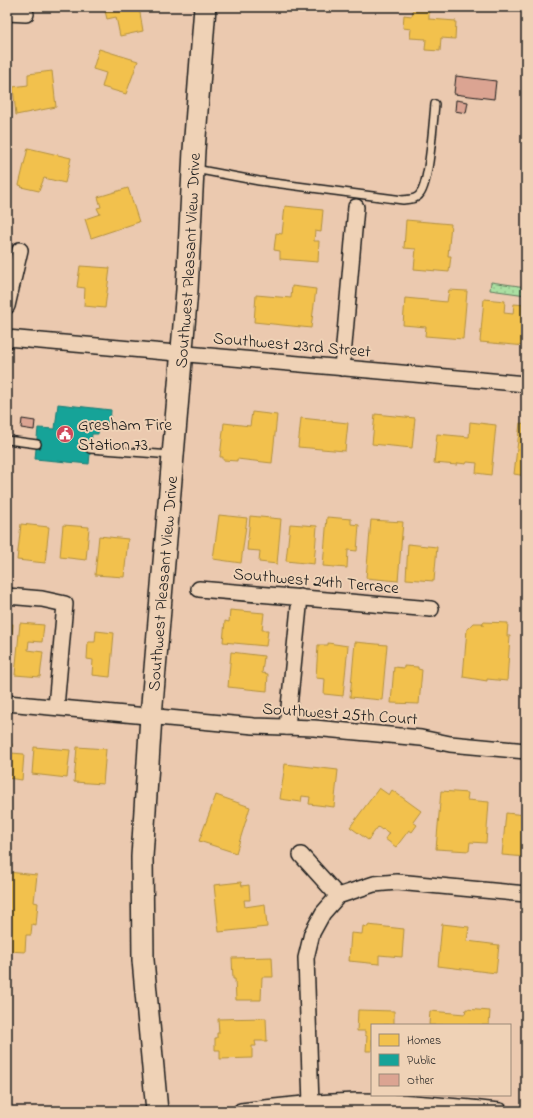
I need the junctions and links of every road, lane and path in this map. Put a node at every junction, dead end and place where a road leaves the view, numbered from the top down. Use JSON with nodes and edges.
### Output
{"nodes":[{"id":1,"x":205,"y":7,"type":"edge"},
{"id":2,"x":7,"y":13,"type":"edge"},
{"id":3,"x":26,"y":14,"type":"dead end"},
{"id":4,"x":435,"y":104,"type":"dead end"},
{"id":5,"x":193,"y":169,"type":"junction"},
{"id":6,"x":356,"y":207,"type":"dead end"},
{"id":7,"x":20,"y":250,"type":"dead end"},
{"id":8,"x":7,"y":306,"type":"edge"},
{"id":9,"x":7,"y":338,"type":"edge"},
{"id":10,"x":182,"y":353,"type":"junction"},
{"id":11,"x":342,"y":368,"type":"junction"},
{"id":12,"x":526,"y":384,"type":"edge"},
{"id":13,"x":7,"y":440,"type":"edge"},
{"id":14,"x":37,"y":444,"type":"dead end"},
{"id":15,"x":90,"y":449,"type":"dead end"},
{"id":16,"x":173,"y":456,"type":"junction"},
{"id":17,"x":199,"y":589,"type":"dead end"},
{"id":18,"x":7,"y":596,"type":"edge"},
{"id":19,"x":300,"y":597,"type":"junction"},
{"id":20,"x":431,"y":609,"type":"dead end"},
{"id":21,"x":7,"y":703,"type":"edge"},
{"id":22,"x":56,"y":707,"type":"junction"},
{"id":23,"x":151,"y":716,"type":"junction"},
{"id":24,"x":287,"y":727,"type":"junction"},
{"id":25,"x":526,"y":751,"type":"edge"},
{"id":26,"x":301,"y":855,"type":"dead end"},
{"id":27,"x":526,"y":894,"type":"edge"},
{"id":28,"x":338,"y":896,"type":"junction"},
{"id":29,"x":312,"y":1104,"type":"junction"},
{"id":30,"x":157,"y":1111,"type":"edge"},
{"id":31,"x":241,"y":1111,"type":"edge"},
{"id":32,"x":500,"y":1111,"type":"edge"}],
"edges":[{"from":1,"to":5,"type":"main road","name":"Southwest Pleasant View Drive"},
{"from":2,"to":3,"type":"street"},
{"from":4,"to":5,"type":"lane"},
{"from":5,"to":10,"type":"main road","name":"Southwest Pleasant View Drive"},
{"from":6,"to":11,"type":"street"},
{"from":7,"to":8,"type":"street"},
{"from":9,"to":10,"type":"street","name":"Southwest 23rd Street"},
{"from":10,"to":11,"type":"street","name":"Southwest 23rd Street"},
{"from":10,"to":16,"type":"main road","name":"Southwest Pleasant View Drive"},
{"from":11,"to":12,"type":"street","name":"Southwest 23rd Street"},
{"from":13,"to":14,"type":"lane"},
{"from":15,"to":16,"type":"lane"},
{"from":16,"to":23,"type":"main road","name":"Southwest Pleasant View Drive"},
{"from":17,"to":19,"type":"street","name":"Southwest 24th Terrace"},
{"from":18,"to":22,"type":"street"},
{"from":19,"to":20,"type":"street","name":"Southwest 24th Terrace"},
{"from":19,"to":24,"type":"street"},
{"from":21,"to":22,"type":"street","name":"Southwest 25th Court"},
{"from":22,"to":23,"type":"street","name":"Southwest 25th Court"},
{"from":23,"to":24,"type":"street","name":"Southwest 25th Court"},
{"from":23,"to":30,"type":"main road","name":"Southwest Pleasant View Drive"},
{"from":24,"to":25,"type":"street","name":"Southwest 25th Court"},
{"from":26,"to":28,"type":"street"},
{"from":27,"to":28,"type":"street"},
{"from":28,"to":29,"type":"street"},
{"from":29,"to":31,"type":"street"},
{"from":29,"to":32,"type":"street"}]}
